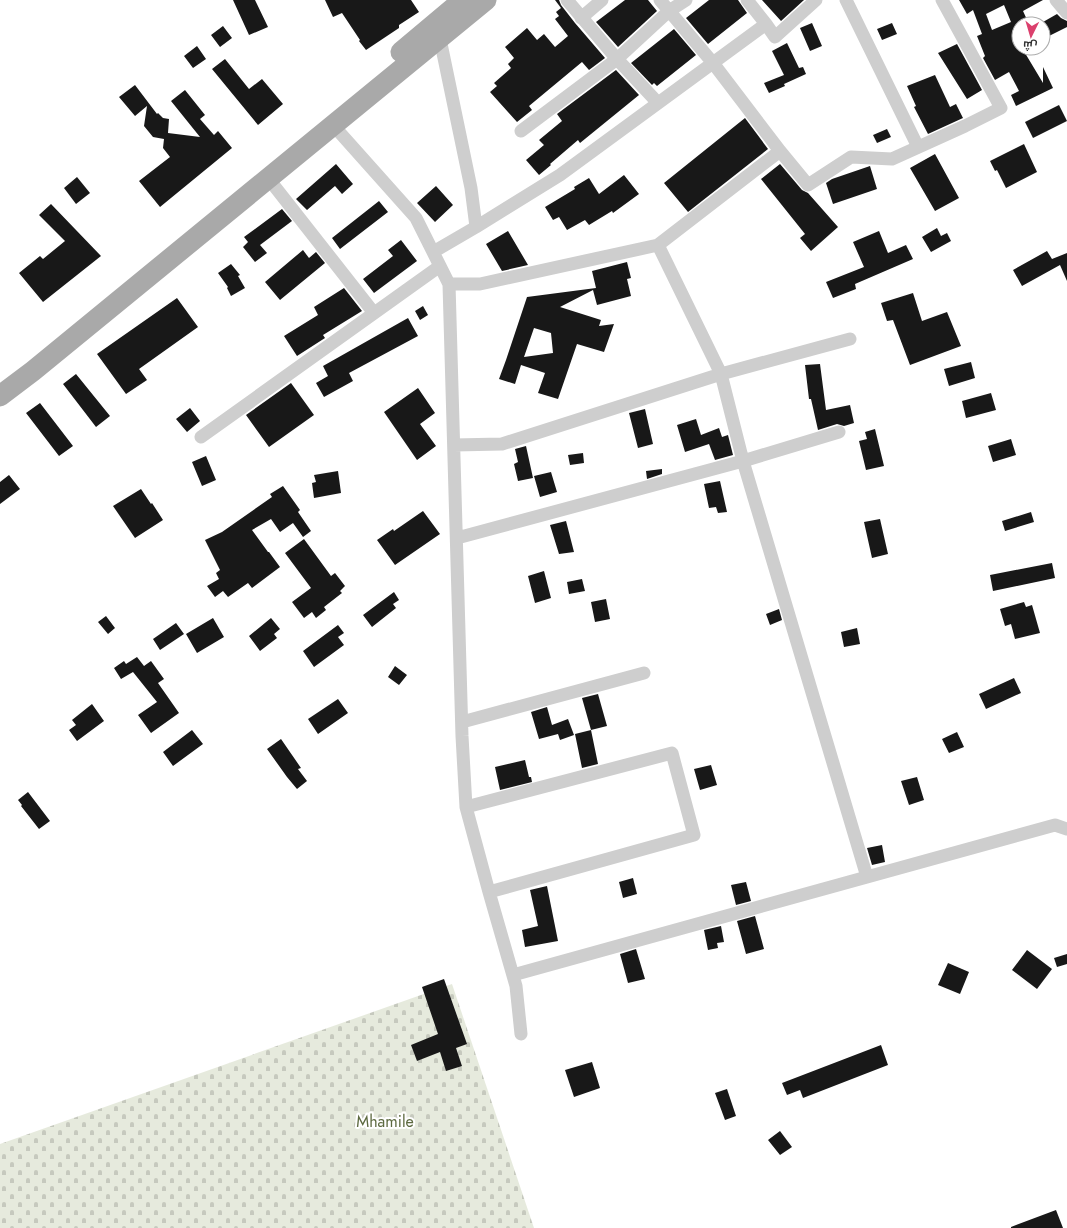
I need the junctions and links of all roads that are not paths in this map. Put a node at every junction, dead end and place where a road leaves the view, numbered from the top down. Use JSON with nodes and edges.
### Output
{"nodes":[{"id":1,"x":464,"y":0,"type":"edge"},
{"id":2,"x":486,"y":0,"type":"edge"},
{"id":3,"x":566,"y":0,"type":"edge"},
{"id":4,"x":602,"y":0,"type":"edge"},
{"id":5,"x":660,"y":0,"type":"edge"},
{"id":6,"x":686,"y":0,"type":"edge"},
{"id":7,"x":747,"y":0,"type":"edge"},
{"id":8,"x":816,"y":0,"type":"edge"},
{"id":9,"x":846,"y":0,"type":"edge"},
{"id":10,"x":942,"y":0,"type":"edge"},
{"id":11,"x":1056,"y":0,"type":"edge"},
{"id":12,"x":669,"y":11,"type":"junction"},
{"id":13,"x":1067,"y":14,"type":"edge"},
{"id":14,"x":582,"y":18,"type":"junction"},
{"id":15,"x":766,"y":24,"type":"junction"},
{"id":16,"x":438,"y":30,"type":"junction"},
{"id":17,"x":617,"y":59,"type":"junction"},
{"id":18,"x":713,"y":63,"type":"junction"},
{"id":19,"x":658,"y":103,"type":"junction"},
{"id":20,"x":333,"y":125,"type":"junction"},
{"id":21,"x":521,"y":131,"type":"dead end"},
{"id":22,"x":918,"y":147,"type":"junction"},
{"id":23,"x":780,"y":151,"type":"junction"},
{"id":24,"x":268,"y":178,"type":"junction"},
{"id":25,"x":476,"y":227,"type":"junction"},
{"id":26,"x":658,"y":245,"type":"junction"},
{"id":27,"x":433,"y":252,"type":"junction"},
{"id":28,"x":440,"y":266,"type":"junction"},
{"id":29,"x":449,"y":284,"type":"junction"},
{"id":30,"x":374,"y":314,"type":"junction"},
{"id":31,"x":850,"y":339,"type":"dead end"},
{"id":32,"x":721,"y":374,"type":"junction"},
{"id":33,"x":0,"y":381,"type":"edge"},
{"id":34,"x":0,"y":396,"type":"edge"},
{"id":35,"x":839,"y":432,"type":"dead end"},
{"id":36,"x":201,"y":437,"type":"dead end"},
{"id":37,"x":454,"y":445,"type":"junction"},
{"id":38,"x":743,"y":461,"type":"junction"},
{"id":39,"x":456,"y":538,"type":"junction"},
{"id":40,"x":644,"y":673,"type":"dead end"},
{"id":41,"x":462,"y":722,"type":"junction"},
{"id":42,"x":466,"y":807,"type":"junction"},
{"id":43,"x":1067,"y":828,"type":"edge"},
{"id":44,"x":867,"y":877,"type":"junction"},
{"id":45,"x":489,"y":892,"type":"junction"},
{"id":46,"x":513,"y":975,"type":"junction"},
{"id":47,"x":521,"y":1034,"type":"dead end"}],
"edges":[{"from":1,"to":16,"type":"main road"},
{"from":2,"to":16,"type":"main road"},
{"from":3,"to":14,"type":"street"},
{"from":4,"to":14,"type":"street"},
{"from":5,"to":12,"type":"street"},
{"from":6,"to":12,"type":"street"},
{"from":7,"to":15,"type":"street"},
{"from":8,"to":15,"type":"street"},
{"from":9,"to":22,"type":"street"},
{"from":10,"to":22,"type":"street"},
{"from":11,"to":13,"type":"street"},
{"from":12,"to":17,"type":"street"},
{"from":12,"to":18,"type":"street"},
{"from":14,"to":17,"type":"street"},
{"from":15,"to":18,"type":"street"},
{"from":16,"to":20,"type":"main road"},
{"from":16,"to":25,"type":"street"},
{"from":16,"to":33,"type":"main road"},
{"from":17,"to":19,"type":"street"},
{"from":17,"to":21,"type":"street"},
{"from":18,"to":19,"type":"street"},
{"from":18,"to":23,"type":"street"},
{"from":19,"to":25,"type":"street"},
{"from":20,"to":24,"type":"main road"},
{"from":20,"to":27,"type":"street"},
{"from":22,"to":23,"type":"street"},
{"from":23,"to":26,"type":"street"},
{"from":24,"to":30,"type":"street"},
{"from":24,"to":34,"type":"main road"},
{"from":25,"to":27,"type":"street"},
{"from":26,"to":29,"type":"street"},
{"from":26,"to":32,"type":"street"},
{"from":27,"to":28,"type":"street"},
{"from":28,"to":29,"type":"street"},
{"from":28,"to":30,"type":"street"},
{"from":29,"to":37,"type":"street"},
{"from":30,"to":36,"type":"street"},
{"from":31,"to":32,"type":"street"},
{"from":32,"to":37,"type":"street"},
{"from":32,"to":38,"type":"street"},
{"from":35,"to":38,"type":"street"},
{"from":37,"to":39,"type":"street"},
{"from":38,"to":39,"type":"street"},
{"from":38,"to":44,"type":"street"},
{"from":39,"to":41,"type":"street"},
{"from":40,"to":41,"type":"street"},
{"from":41,"to":42,"type":"street"},
{"from":42,"to":45,"type":"street"},
{"from":42,"to":45,"type":"street"},
{"from":43,"to":44,"type":"street"},
{"from":44,"to":46,"type":"street"},
{"from":45,"to":46,"type":"street"},
{"from":46,"to":47,"type":"street"}]}
